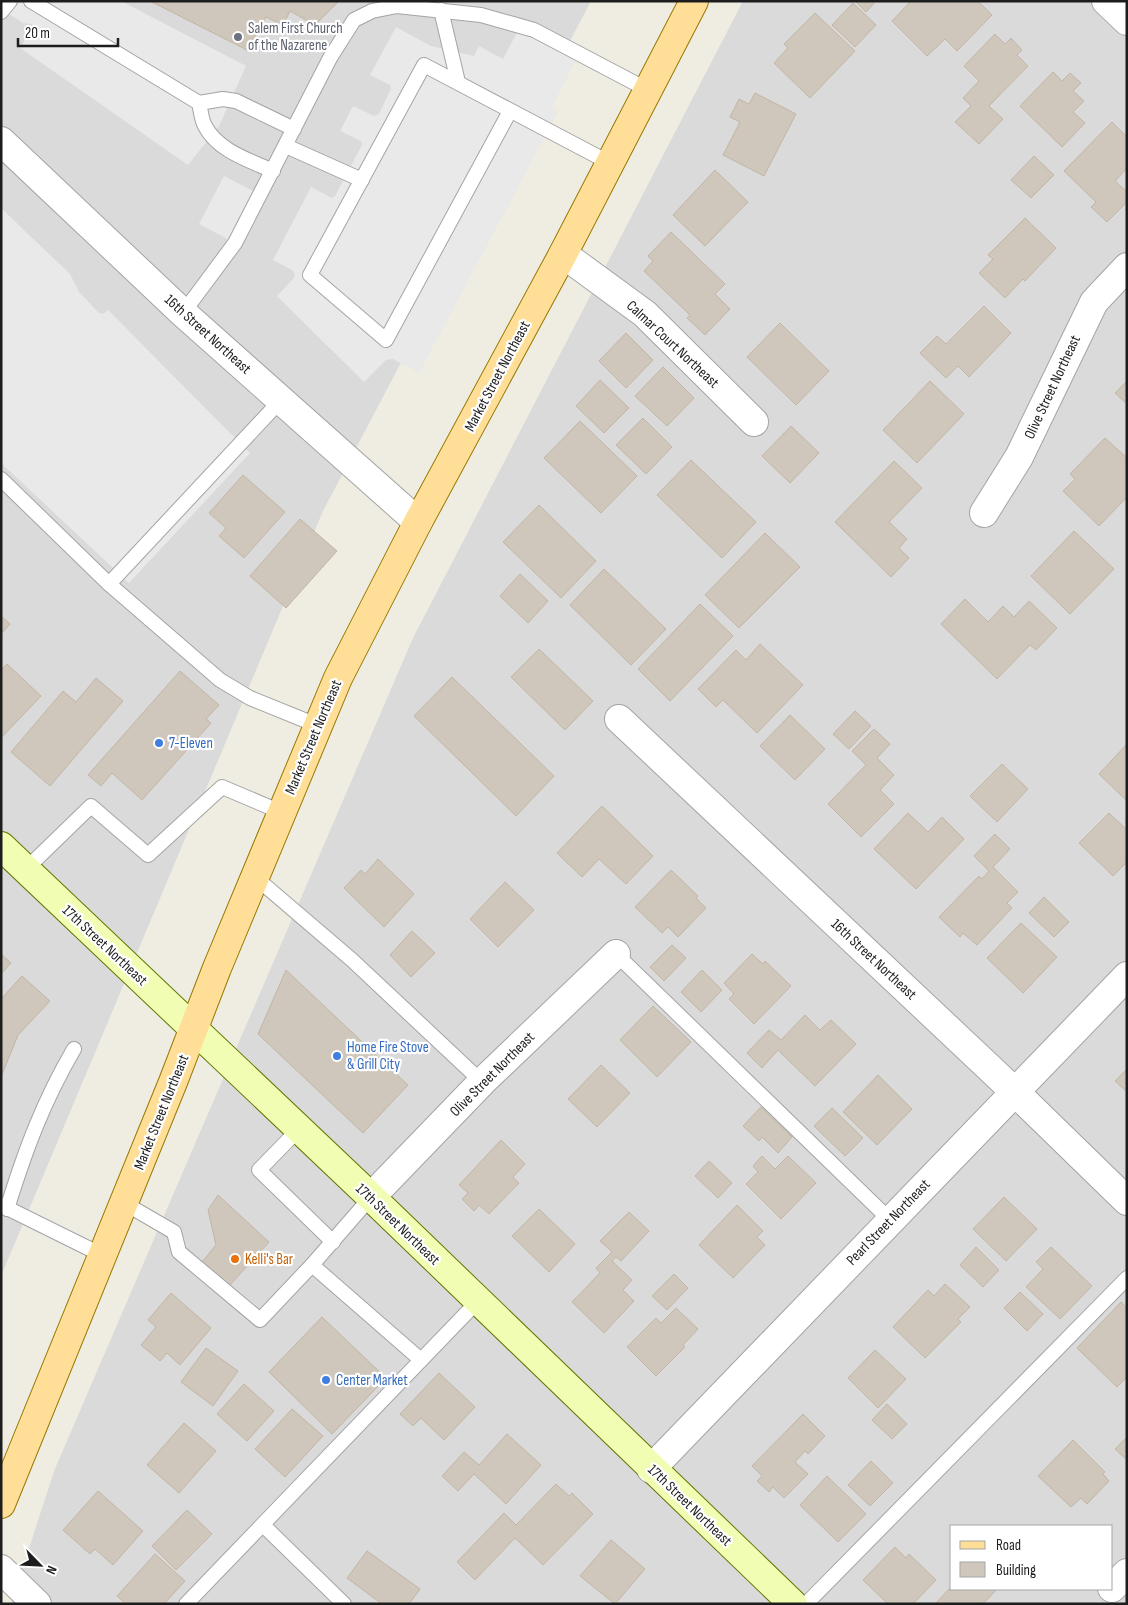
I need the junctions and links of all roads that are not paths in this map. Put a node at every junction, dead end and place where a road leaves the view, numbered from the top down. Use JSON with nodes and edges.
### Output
{"nodes":[{"id":1,"x":10,"y":1,"type":"edge"},
{"id":2,"x":31,"y":1,"type":"edge"},
{"id":3,"x":694,"y":1,"type":"edge"},
{"id":4,"x":1106,"y":1,"type":"edge"},
{"id":5,"x":441,"y":10,"type":"junction"},
{"id":6,"x":1,"y":12,"type":"edge"},
{"id":7,"x":1127,"y":21,"type":"edge"},
{"id":8,"x":458,"y":82,"type":"junction"},
{"id":9,"x":648,"y":90,"type":"junction"},
{"id":10,"x":199,"y":102,"type":"junction"},
{"id":11,"x":510,"y":111,"type":"junction"},
{"id":12,"x":294,"y":129,"type":"junction"},
{"id":13,"x":1,"y":141,"type":"edge"},
{"id":14,"x":286,"y":146,"type":"junction"},
{"id":15,"x":610,"y":163,"type":"junction"},
{"id":16,"x":273,"y":171,"type":"junction"},
{"id":17,"x":362,"y":180,"type":"junction"},
{"id":18,"x":563,"y":254,"type":"junction"},
{"id":19,"x":1127,"y":268,"type":"edge"},
{"id":20,"x":183,"y":312,"type":"junction"},
{"id":21,"x":281,"y":400,"type":"junction"},
{"id":22,"x":754,"y":422,"type":"dead end"},
{"id":23,"x":1,"y":479,"type":"edge"},
{"id":24,"x":984,"y":513,"type":"dead end"},
{"id":25,"x":418,"y":522,"type":"junction"},
{"id":26,"x":108,"y":584,"type":"junction"},
{"id":27,"x":618,"y":719,"type":"dead end"},
{"id":28,"x":319,"y":726,"type":"junction"},
{"id":29,"x":281,"y":812,"type":"junction"},
{"id":30,"x":1,"y":846,"type":"edge"},
{"id":31,"x":26,"y":869,"type":"junction"},
{"id":32,"x":256,"y":877,"type":"junction"},
{"id":33,"x":616,"y":954,"type":"joint"},
{"id":34,"x":1127,"y":976,"type":"edge"},
{"id":35,"x":194,"y":1029,"type":"junction"},
{"id":36,"x":74,"y":1049,"type":"dead end"},
{"id":37,"x":482,"y":1082,"type":"junction"},
{"id":38,"x":1014,"y":1091,"type":"junction"},
{"id":39,"x":299,"y":1129,"type":"junction"},
{"id":40,"x":371,"y":1197,"type":"junction"},
{"id":41,"x":1127,"y":1202,"type":"edge"},
{"id":42,"x":124,"y":1203,"type":"junction"},
{"id":43,"x":4,"y":1207,"type":"edge"},
{"id":44,"x":890,"y":1220,"type":"junction"},
{"id":45,"x":333,"y":1242,"type":"junction"},
{"id":46,"x":102,"y":1255,"type":"junction"},
{"id":47,"x":312,"y":1265,"type":"junction"},
{"id":48,"x":1127,"y":1278,"type":"edge"},
{"id":49,"x":478,"y":1301,"type":"junction"},
{"id":50,"x":421,"y":1360,"type":"junction"},
{"id":51,"x":651,"y":1469,"type":"junction"},
{"id":52,"x":1,"y":1504,"type":"edge"},
{"id":53,"x":263,"y":1525,"type":"junction"},
{"id":54,"x":1,"y":1569,"type":"edge"},
{"id":55,"x":1127,"y":1573,"type":"edge"},
{"id":56,"x":1113,"y":1586,"type":"edge"},
{"id":57,"x":1109,"y":1590,"type":"edge"},
{"id":58,"x":37,"y":1604,"type":"edge"},
{"id":59,"x":186,"y":1604,"type":"edge"},
{"id":60,"x":344,"y":1604,"type":"edge"},
{"id":61,"x":793,"y":1604,"type":"edge"},
{"id":62,"x":806,"y":1604,"type":"edge"},
{"id":63,"x":1096,"y":1604,"type":"edge"}],
"edges":[{"from":1,"to":6,"type":"lane"},
{"from":2,"to":10,"type":"lane"},
{"from":3,"to":9,"type":"main road","name":"Market Street Northeast"},
{"from":4,"to":7,"type":"street"},
{"from":5,"to":8,"type":"lane"},
{"from":5,"to":9,"type":"lane"},
{"from":5,"to":12,"type":"lane"},
{"from":8,"to":11,"type":"lane"},
{"from":8,"to":17,"type":"lane"},
{"from":9,"to":15,"type":"main road","name":"Market Street Northeast"},
{"from":10,"to":12,"type":"lane"},
{"from":10,"to":16,"type":"lane"},
{"from":11,"to":15,"type":"lane"},
{"from":11,"to":17,"type":"lane"},
{"from":12,"to":14,"type":"lane"},
{"from":13,"to":20,"type":"street","name":"16th Street Northeast"},
{"from":14,"to":16,"type":"lane"},
{"from":14,"to":17,"type":"lane"},
{"from":15,"to":18,"type":"main road","name":"Market Street Northeast"},
{"from":16,"to":20,"type":"lane"},
{"from":18,"to":22,"type":"street","name":"Calmar Court Northeast"},
{"from":18,"to":25,"type":"main road","name":"Market Street Northeast"},
{"from":19,"to":24,"type":"street","name":"Olive Street Northeast"},
{"from":20,"to":21,"type":"street","name":"16th Street Northeast"},
{"from":21,"to":25,"type":"street","name":"16th Street Northeast"},
{"from":21,"to":26,"type":"lane"},
{"from":23,"to":26,"type":"lane"},
{"from":25,"to":28,"type":"main road","name":"Market Street Northeast"},
{"from":26,"to":28,"type":"lane"},
{"from":27,"to":38,"type":"street","name":"16th Street Northeast"},
{"from":28,"to":29,"type":"main road","name":"Market Street Northeast"},
{"from":29,"to":31,"type":"lane"},
{"from":29,"to":32,"type":"main road","name":"Market Street Northeast"},
{"from":30,"to":31,"type":"main road","name":"17th Street Northeast"},
{"from":31,"to":35,"type":"main road","name":"17th Street Northeast"},
{"from":32,"to":35,"type":"main road","name":"Market Street Northeast"},
{"from":32,"to":37,"type":"lane"},
{"from":33,"to":37,"type":"street","name":"Olive Street Northeast"},
{"from":33,"to":44,"type":"lane"},
{"from":34,"to":38,"type":"street","name":"Pearl Street Northeast"},
{"from":35,"to":39,"type":"main road","name":"17th Street Northeast"},
{"from":35,"to":42,"type":"main road","name":"Market Street Northeast"},
{"from":36,"to":43,"type":"lane"},
{"from":37,"to":40,"type":"street","name":"Olive Street Northeast"},
{"from":38,"to":41,"type":"street","name":"16th Street Northeast"},
{"from":38,"to":44,"type":"street","name":"Pearl Street Northeast"},
{"from":39,"to":40,"type":"main road","name":"17th Street Northeast"},
{"from":39,"to":45,"type":"lane"},
{"from":40,"to":45,"type":"lane"},
{"from":40,"to":49,"type":"main road","name":"17th Street Northeast"},
{"from":42,"to":46,"type":"main road","name":"Market Street Northeast"},
{"from":42,"to":47,"type":"lane"},
{"from":43,"to":46,"type":"lane"},
{"from":44,"to":51,"type":"street","name":"Pearl Street Northeast"},
{"from":45,"to":47,"type":"lane"},
{"from":46,"to":52,"type":"main road","name":"Market Street Northeast"},
{"from":47,"to":50,"type":"lane"},
{"from":48,"to":62,"type":"lane"},
{"from":49,"to":50,"type":"lane"},
{"from":49,"to":51,"type":"main road","name":"17th Street Northeast"},
{"from":50,"to":53,"type":"lane"},
{"from":51,"to":61,"type":"main road","name":"17th Street Northeast"},
{"from":53,"to":59,"type":"lane"},
{"from":53,"to":60,"type":"lane"},
{"from":54,"to":58,"type":"street"},
{"from":55,"to":56,"type":"street"},
{"from":57,"to":63,"type":"street"}]}
